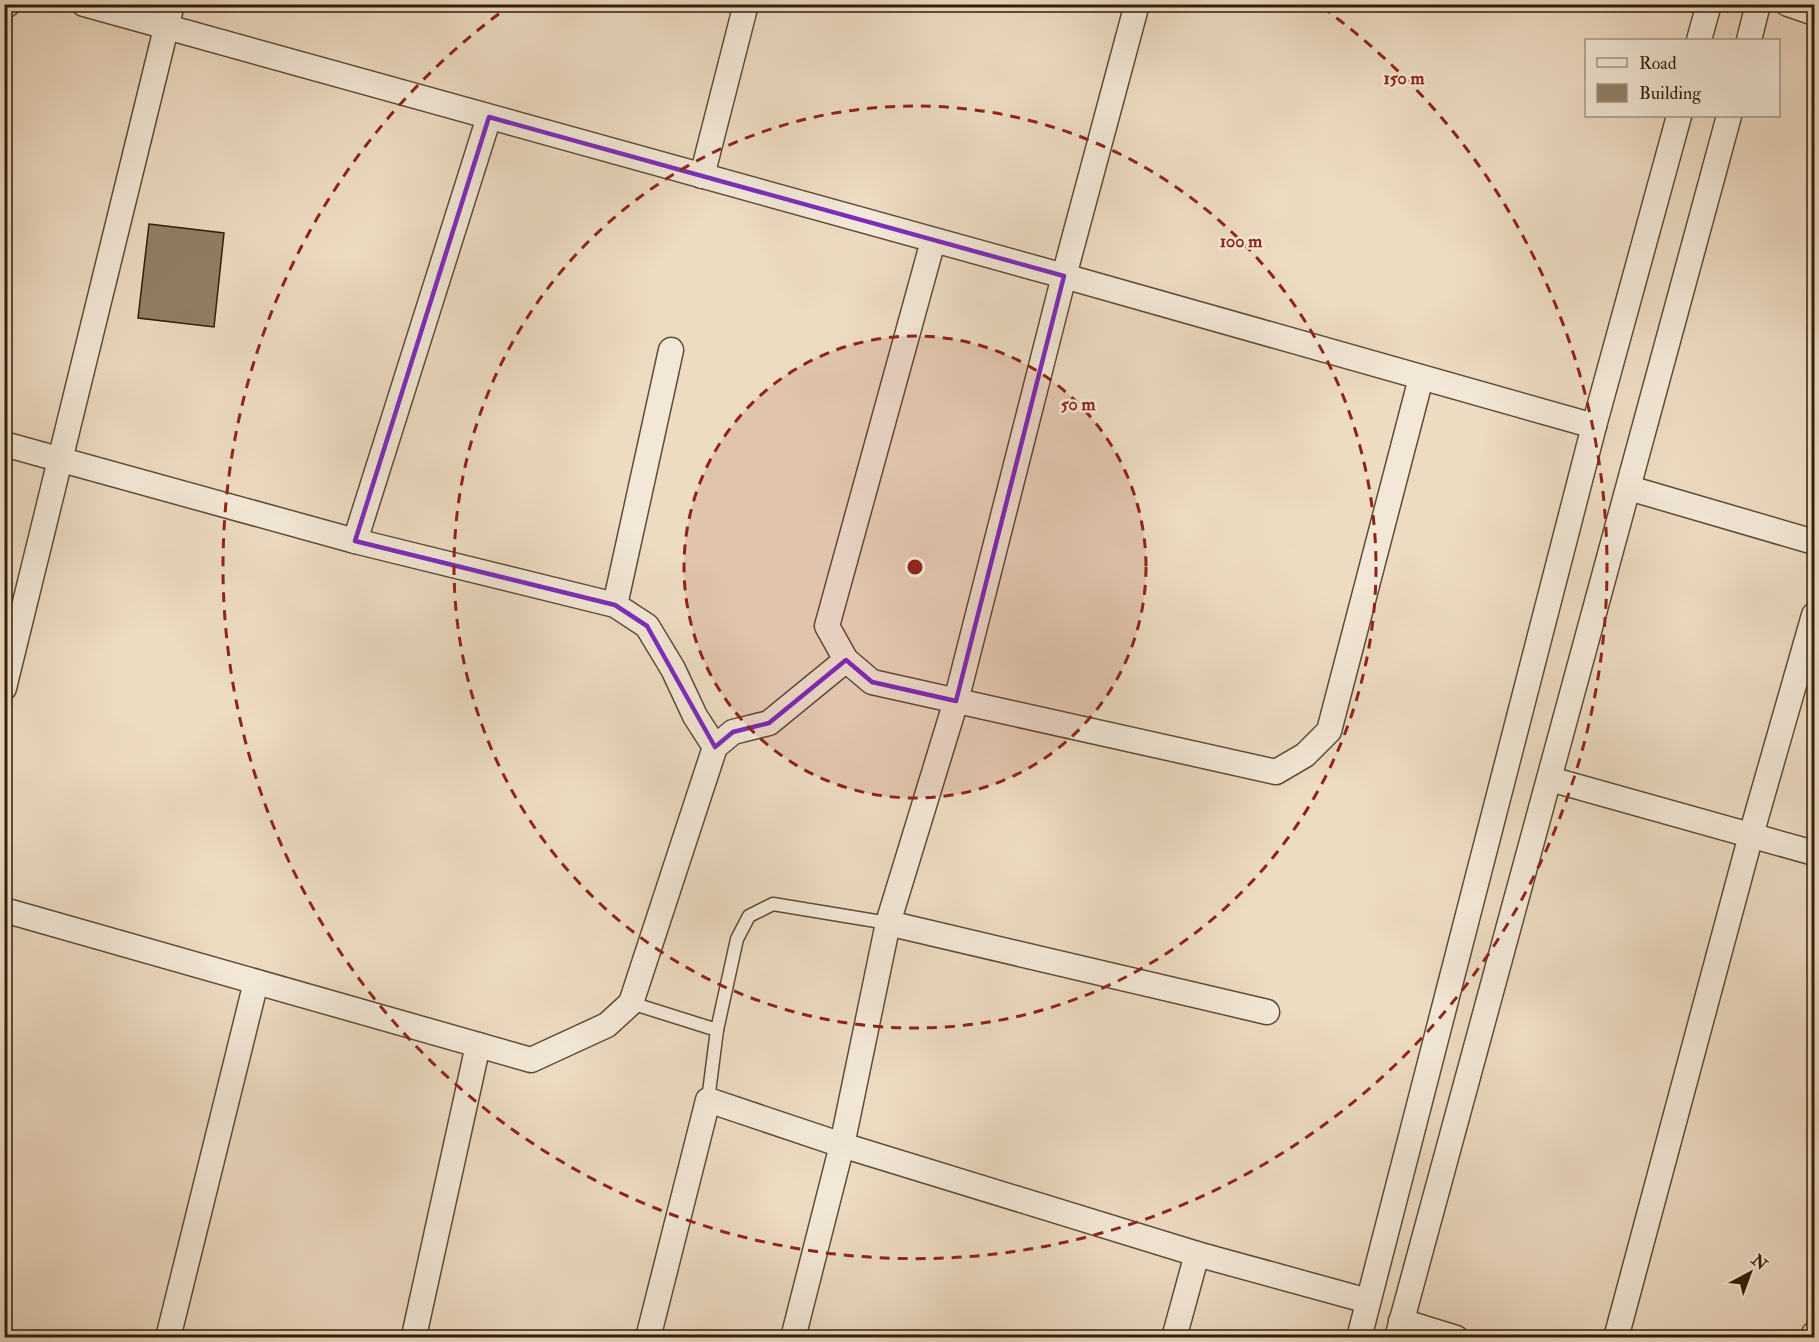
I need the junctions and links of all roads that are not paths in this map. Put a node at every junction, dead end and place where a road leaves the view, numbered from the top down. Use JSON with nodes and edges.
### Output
{"nodes":[{"id":1,"x":84,"y":4,"type":"edge"},
{"id":2,"x":746,"y":4,"type":"edge"},
{"id":3,"x":1137,"y":4,"type":"edge"},
{"id":4,"x":1709,"y":4,"type":"edge"},
{"id":5,"x":1758,"y":4,"type":"edge"},
{"id":6,"x":1788,"y":4,"type":"edge"},
{"id":7,"x":1815,"y":13,"type":"edge"},
{"id":8,"x":169,"y":15,"type":"edge"},
{"id":9,"x":1699,"y":39,"type":"edge"},
{"id":10,"x":1749,"y":39,"type":"edge"},
{"id":11,"x":489,"y":117,"type":"junction"},
{"id":12,"x":1679,"y":117,"type":"edge"},
{"id":13,"x":1729,"y":117,"type":"edge"},
{"id":14,"x":702,"y":176,"type":"junction"},
{"id":15,"x":933,"y":241,"type":"junction"},
{"id":16,"x":1064,"y":276,"type":"junction"},
{"id":17,"x":670,"y":350,"type":"dead end"},
{"id":18,"x":1421,"y":378,"type":"junction"},
{"id":19,"x":1594,"y":426,"type":"junction"},
{"id":20,"x":4,"y":444,"type":"edge"},
{"id":21,"x":60,"y":460,"type":"junction"},
{"id":22,"x":1629,"y":488,"type":"junction"},
{"id":23,"x":355,"y":541,"type":"junction"},
{"id":24,"x":1815,"y":542,"type":"edge"},
{"id":25,"x":615,"y":605,"type":"junction"},
{"id":26,"x":1815,"y":615,"type":"edge"},
{"id":27,"x":846,"y":660,"type":"junction"},
{"id":28,"x":4,"y":688,"type":"edge"},
{"id":29,"x":956,"y":701,"type":"junction"},
{"id":30,"x":715,"y":747,"type":"junction"},
{"id":31,"x":1550,"y":778,"type":"junction"},
{"id":32,"x":1751,"y":835,"type":"junction"},
{"id":33,"x":1815,"y":853,"type":"edge"},
{"id":34,"x":4,"y":910,"type":"edge"},
{"id":35,"x":888,"y":923,"type":"junction"},
{"id":36,"x":256,"y":982,"type":"junction"},
{"id":37,"x":631,"y":1003,"type":"junction"},
{"id":38,"x":1267,"y":1012,"type":"dead end"},
{"id":39,"x":717,"y":1030,"type":"junction"},
{"id":40,"x":478,"y":1045,"type":"junction"},
{"id":41,"x":708,"y":1100,"type":"junction"},
{"id":42,"x":842,"y":1145,"type":"junction"},
{"id":43,"x":1197,"y":1254,"type":"junction"},
{"id":44,"x":1368,"y":1301,"type":"junction"},
{"id":45,"x":1399,"y":1329,"type":"edge"},
{"id":46,"x":414,"y":1336,"type":"edge"},
{"id":47,"x":168,"y":1338,"type":"edge"},
{"id":48,"x":648,"y":1338,"type":"edge"},
{"id":49,"x":793,"y":1338,"type":"edge"},
{"id":50,"x":1174,"y":1338,"type":"edge"},
{"id":51,"x":1359,"y":1338,"type":"edge"},
{"id":52,"x":1456,"y":1338,"type":"edge"},
{"id":53,"x":1616,"y":1338,"type":"edge"}],
"edges":[{"from":1,"to":8,"type":"street"},
{"from":2,"to":14,"type":"street"},
{"from":3,"to":16,"type":"street"},
{"from":4,"to":9,"type":"street"},
{"from":5,"to":10,"type":"street"},
{"from":6,"to":7,"type":"street"},
{"from":8,"to":11,"type":"street"},
{"from":8,"to":21,"type":"street"},
{"from":11,"to":14,"type":"street"},
{"from":11,"to":23,"type":"street"},
{"from":12,"to":19,"type":"street"},
{"from":13,"to":22,"type":"street"},
{"from":14,"to":15,"type":"street"},
{"from":15,"to":16,"type":"street"},
{"from":15,"to":27,"type":"street"},
{"from":16,"to":18,"type":"street"},
{"from":16,"to":29,"type":"street"},
{"from":17,"to":25,"type":"street"},
{"from":18,"to":19,"type":"street"},
{"from":18,"to":29,"type":"street"},
{"from":19,"to":44,"type":"street"},
{"from":20,"to":21,"type":"street"},
{"from":21,"to":23,"type":"street"},
{"from":21,"to":28,"type":"street"},
{"from":22,"to":24,"type":"street"},
{"from":22,"to":31,"type":"street"},
{"from":23,"to":25,"type":"street"},
{"from":25,"to":30,"type":"street"},
{"from":26,"to":32,"type":"street"},
{"from":27,"to":29,"type":"street"},
{"from":27,"to":30,"type":"street"},
{"from":29,"to":35,"type":"street"},
{"from":30,"to":37,"type":"street"},
{"from":31,"to":32,"type":"street"},
{"from":31,"to":45,"type":"street"},
{"from":32,"to":33,"type":"street"},
{"from":32,"to":53,"type":"street"},
{"from":34,"to":36,"type":"street"},
{"from":35,"to":38,"type":"street"},
{"from":35,"to":39,"type":"lane"},
{"from":35,"to":42,"type":"street"},
{"from":36,"to":40,"type":"street"},
{"from":36,"to":47,"type":"street"},
{"from":37,"to":39,"type":"lane"},
{"from":37,"to":40,"type":"street"},
{"from":39,"to":41,"type":"lane"},
{"from":40,"to":46,"type":"street"},
{"from":41,"to":42,"type":"street"},
{"from":41,"to":48,"type":"street"},
{"from":42,"to":43,"type":"street"},
{"from":42,"to":49,"type":"street"},
{"from":43,"to":44,"type":"street"},
{"from":43,"to":50,"type":"street"},
{"from":44,"to":51,"type":"street"},
{"from":45,"to":52,"type":"street"}]}
